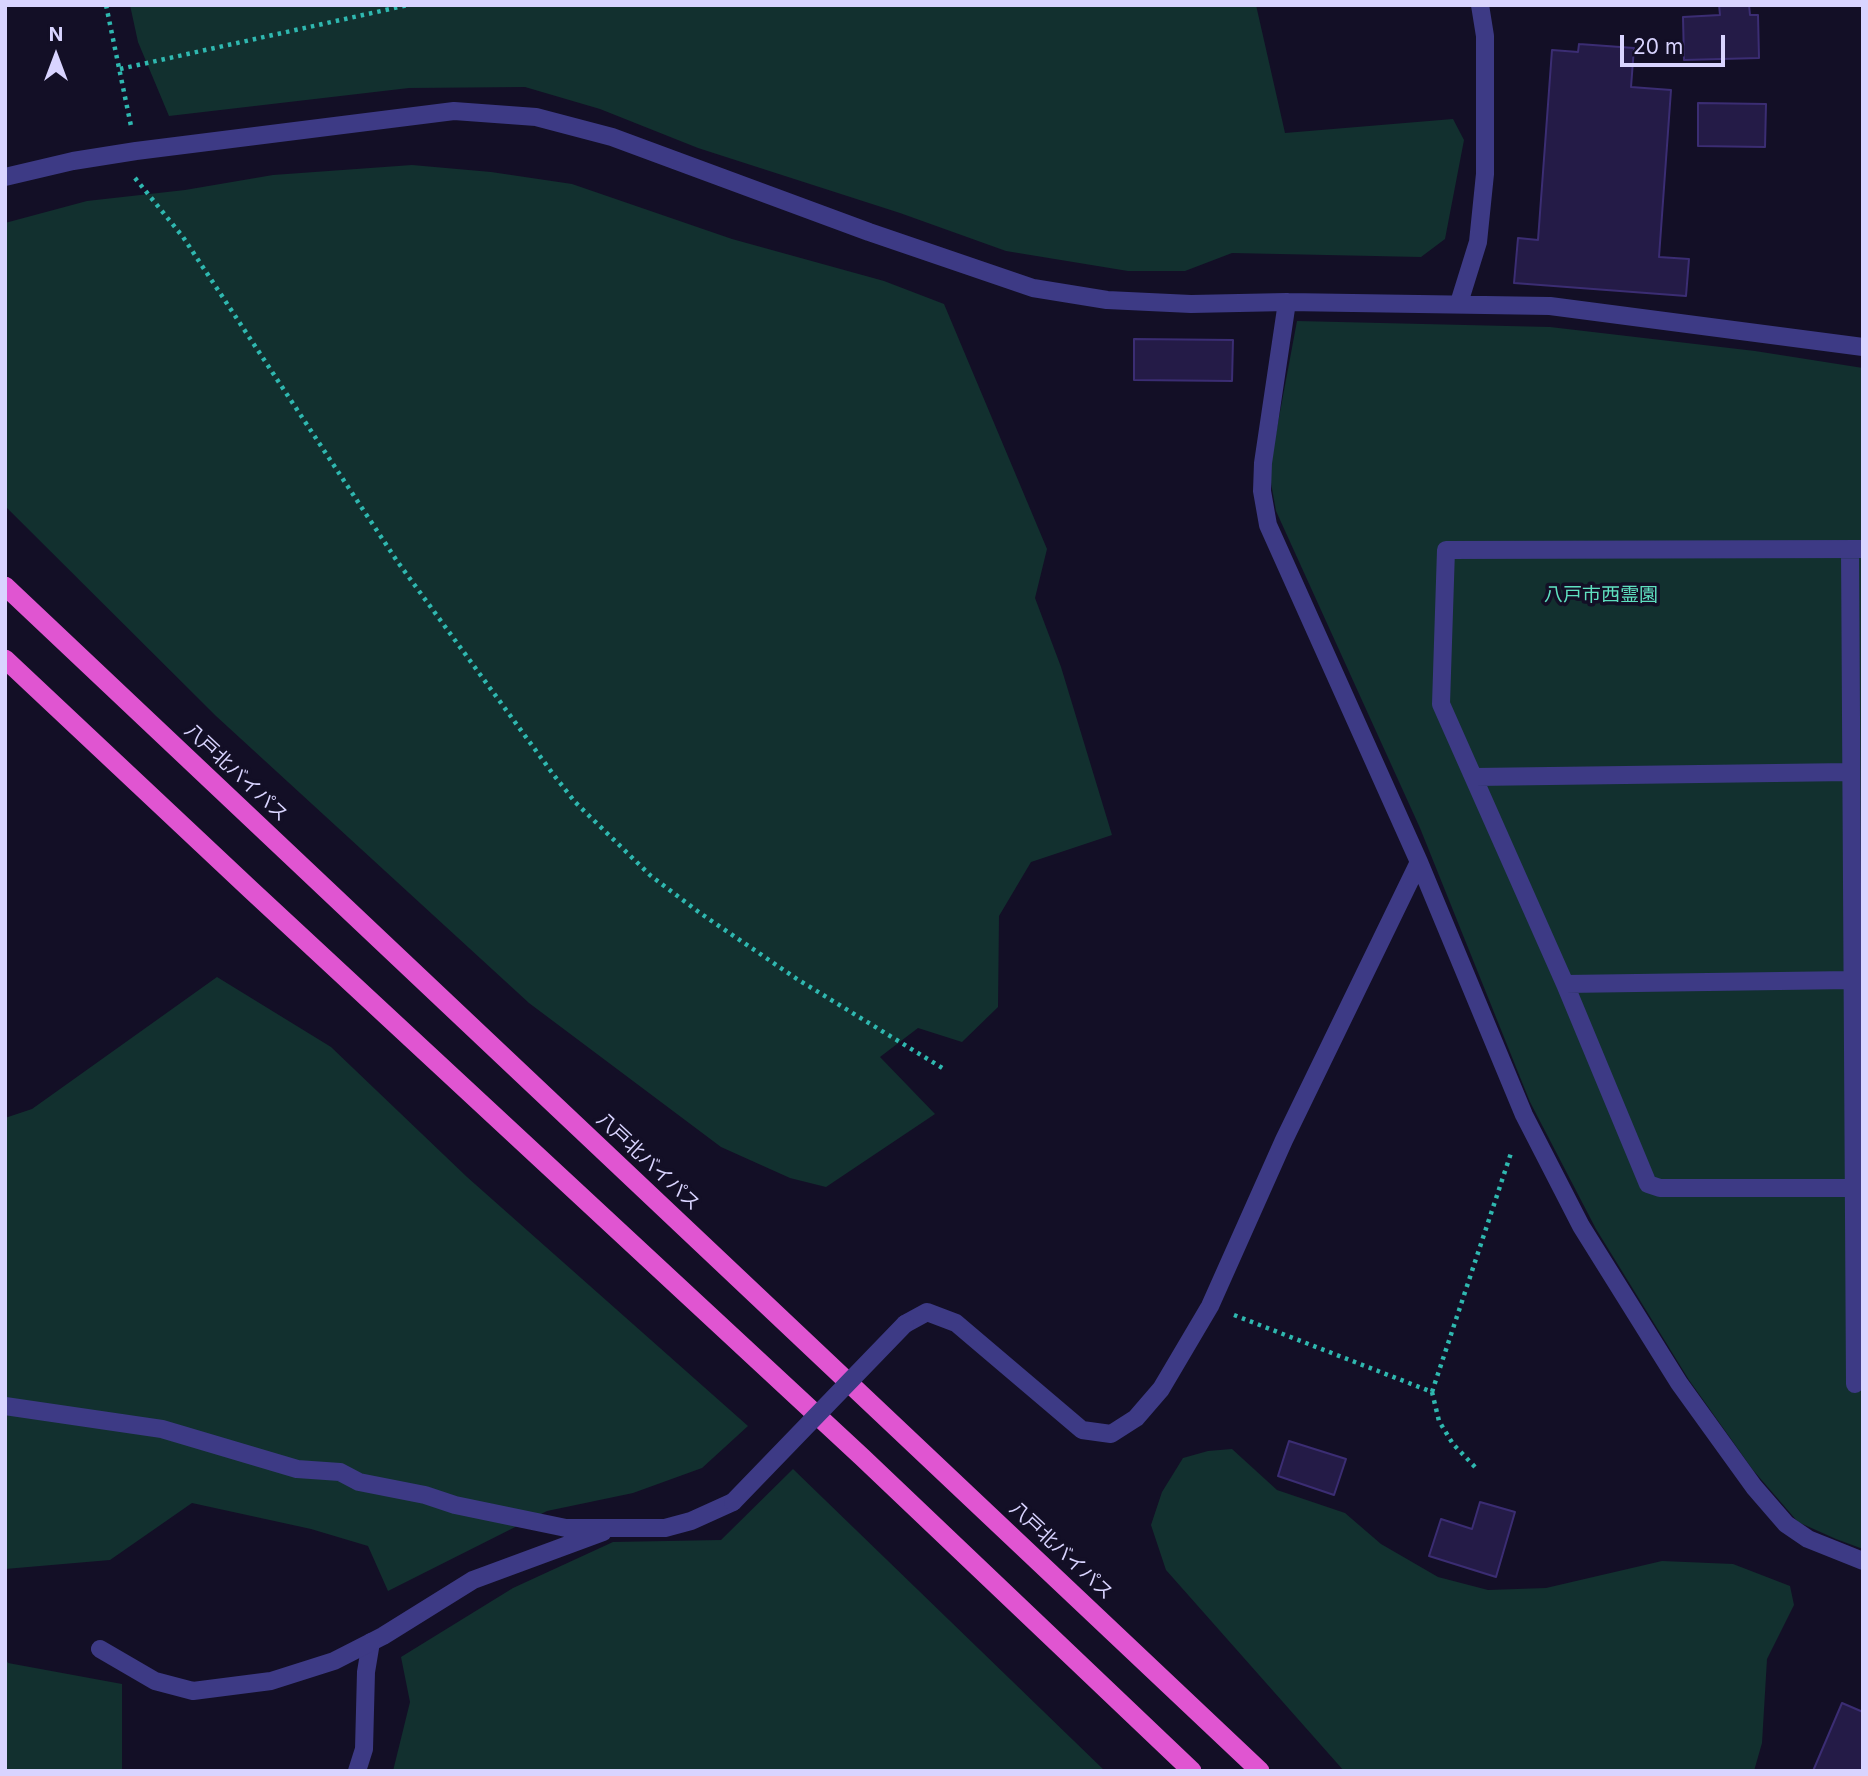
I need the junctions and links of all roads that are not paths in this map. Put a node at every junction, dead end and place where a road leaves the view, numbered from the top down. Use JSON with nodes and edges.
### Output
{"nodes":[{"id":1,"x":1479,"y":5,"type":"edge"},
{"id":2,"x":5,"y":177,"type":"edge"},
{"id":3,"x":1287,"y":302,"type":"junction"},
{"id":4,"x":1459,"y":303,"type":"junction"},
{"id":5,"x":1863,"y":347,"type":"edge"},
{"id":6,"x":1856,"y":549,"type":"edge"},
{"id":7,"x":5,"y":586,"type":"edge"},
{"id":8,"x":5,"y":659,"type":"edge"},
{"id":9,"x":1850,"y":772,"type":"junction"},
{"id":10,"x":1475,"y":777,"type":"junction"},
{"id":11,"x":1419,"y":862,"type":"junction"},
{"id":12,"x":1851,"y":980,"type":"junction"},
{"id":13,"x":1565,"y":984,"type":"junction"},
{"id":14,"x":1858,"y":1188,"type":"edge"},
{"id":15,"x":1855,"y":1384,"type":"dead end"},
{"id":16,"x":5,"y":1406,"type":"edge"},
{"id":17,"x":616,"y":1528,"type":"junction"},
{"id":18,"x":1863,"y":1561,"type":"edge"},
{"id":19,"x":371,"y":1642,"type":"junction"},
{"id":20,"x":100,"y":1649,"type":"dead end"},
{"id":21,"x":357,"y":1771,"type":"edge"},
{"id":22,"x":1192,"y":1771,"type":"edge"},
{"id":23,"x":1260,"y":1771,"type":"edge"}],
"edges":[{"from":1,"to":4,"type":"street"},
{"from":2,"to":3,"type":"street"},
{"from":3,"to":4,"type":"street"},
{"from":3,"to":11,"type":"street"},
{"from":4,"to":5,"type":"street"},
{"from":6,"to":9,"type":"street"},
{"from":6,"to":10,"type":"street"},
{"from":7,"to":23,"type":"highway","name":"八戸北バイパス"},
{"from":8,"to":22,"type":"highway"},
{"from":9,"to":10,"type":"street"},
{"from":9,"to":12,"type":"street"},
{"from":10,"to":13,"type":"street"},
{"from":11,"to":17,"type":"street","bridge":true},
{"from":11,"to":18,"type":"street"},
{"from":12,"to":13,"type":"street"},
{"from":12,"to":14,"type":"street"},
{"from":13,"to":14,"type":"street"},
{"from":14,"to":15,"type":"street"},
{"from":16,"to":17,"type":"street"},
{"from":17,"to":19,"type":"street"},
{"from":19,"to":20,"type":"street"},
{"from":19,"to":21,"type":"street"}]}
